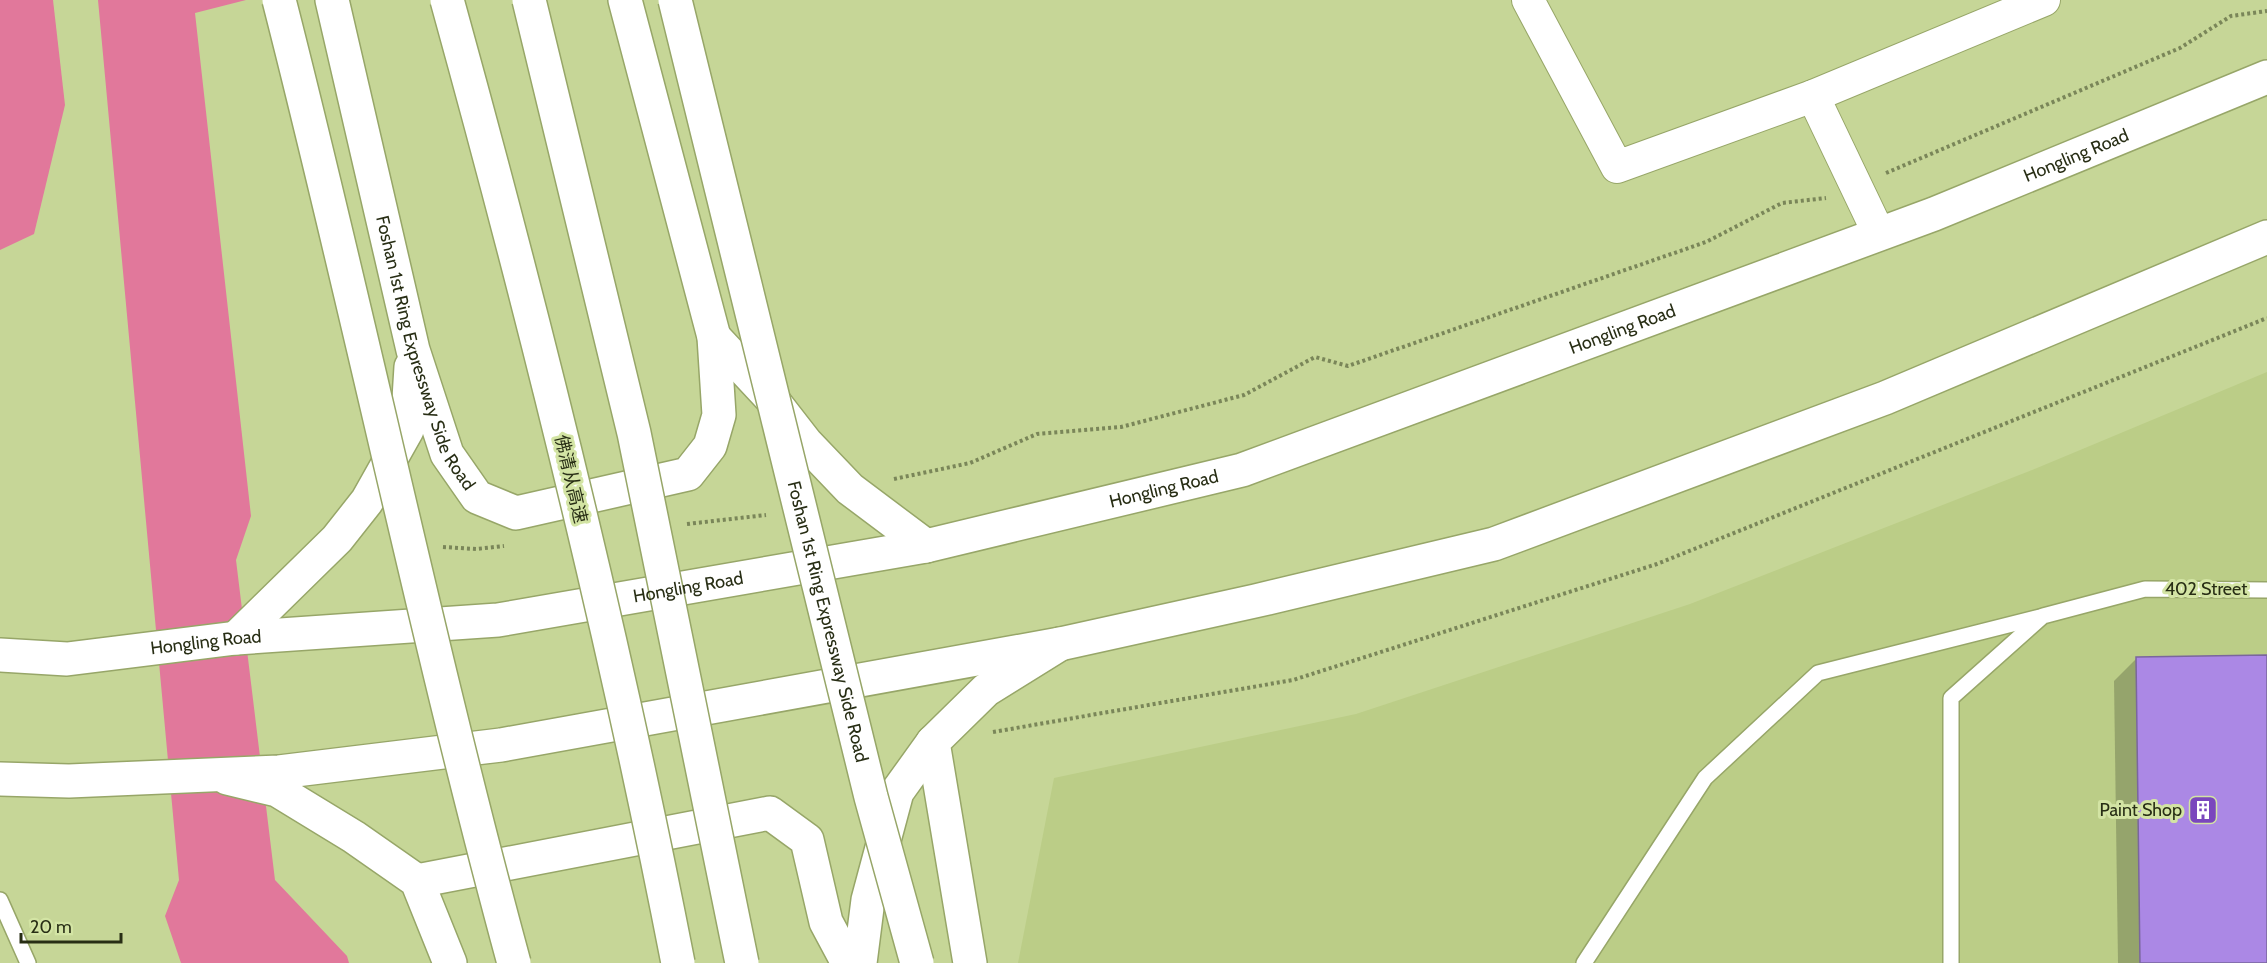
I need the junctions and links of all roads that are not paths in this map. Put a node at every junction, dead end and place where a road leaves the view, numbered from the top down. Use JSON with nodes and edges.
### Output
{"nodes":[{"id":1,"x":279,"y":0,"type":"edge"},
{"id":2,"x":332,"y":0,"type":"edge"},
{"id":3,"x":447,"y":0,"type":"edge"},
{"id":4,"x":529,"y":0,"type":"edge"},
{"id":5,"x":625,"y":0,"type":"edge"},
{"id":6,"x":675,"y":0,"type":"edge"},
{"id":7,"x":1528,"y":0,"type":"edge"},
{"id":8,"x":2043,"y":0,"type":"edge"},
{"id":9,"x":2267,"y":77,"type":"edge"},
{"id":10,"x":1813,"y":96,"type":"junction"},
{"id":11,"x":1879,"y":234,"type":"junction"},
{"id":12,"x":2267,"y":237,"type":"edge"},
{"id":13,"x":714,"y":337,"type":"junction"},
{"id":14,"x":413,"y":350,"type":"junction"},
{"id":15,"x":926,"y":546,"type":"junction"},
{"id":16,"x":2267,"y":590,"type":"edge"},
{"id":17,"x":2043,"y":616,"type":"junction"},
{"id":18,"x":236,"y":638,"type":"junction"},
{"id":19,"x":1060,"y":644,"type":"junction"},
{"id":20,"x":0,"y":655,"type":"edge"},
{"id":21,"x":933,"y":742,"type":"junction"},
{"id":22,"x":0,"y":779,"type":"edge"},
{"id":23,"x":278,"y":781,"type":"junction"},
{"id":24,"x":417,"y":880,"type":"junction"},
{"id":25,"x":0,"y":900,"type":"edge"},
{"id":26,"x":28,"y":963,"type":"edge"},
{"id":27,"x":450,"y":963,"type":"edge"},
{"id":28,"x":514,"y":963,"type":"edge"},
{"id":29,"x":678,"y":963,"type":"edge"},
{"id":30,"x":742,"y":963,"type":"edge"},
{"id":31,"x":848,"y":963,"type":"edge"},
{"id":32,"x":860,"y":963,"type":"edge"},
{"id":33,"x":917,"y":963,"type":"edge"},
{"id":34,"x":970,"y":963,"type":"edge"},
{"id":35,"x":1584,"y":963,"type":"edge"},
{"id":36,"x":1951,"y":963,"type":"edge"}],
"edges":[{"from":1,"to":28,"type":"main road","bridge":true},
{"from":2,"to":14,"type":"main road","name":"Foshan 1st Ring Expressway Side Road"},
{"from":3,"to":29,"type":"main road","name":"佛清从高速","bridge":true},
{"from":4,"to":30,"type":"main road","bridge":true},
{"from":5,"to":13,"type":"main road","name":"Foshan 1st Ring Expressway Side Road"},
{"from":6,"to":33,"type":"main road","name":"Foshan 1st Ring Expressway Side Road","bridge":true},
{"from":7,"to":10,"type":"street"},
{"from":8,"to":10,"type":"street"},
{"from":9,"to":11,"type":"main road","name":"Hongling Road"},
{"from":10,"to":11,"type":"street"},
{"from":11,"to":15,"type":"main road","name":"Hongling Road"},
{"from":12,"to":19,"type":"main road"},
{"from":13,"to":14,"type":"main road","name":"Foshan 1st Ring Expressway Side Road"},
{"from":13,"to":15,"type":"main road"},
{"from":14,"to":18,"type":"main road"},
{"from":15,"to":18,"type":"main road","name":"Hongling Road"},
{"from":16,"to":17,"type":"lane","name":"402 Street"},
{"from":17,"to":35,"type":"lane","name":"402 Street"},
{"from":17,"to":36,"type":"lane"},
{"from":18,"to":20,"type":"main road","name":"Hongling Road"},
{"from":19,"to":21,"type":"main road"},
{"from":19,"to":23,"type":"main road"},
{"from":21,"to":32,"type":"main road"},
{"from":21,"to":34,"type":"main road"},
{"from":22,"to":23,"type":"main road"},
{"from":23,"to":24,"type":"main road"},
{"from":24,"to":27,"type":"main road"},
{"from":24,"to":31,"type":"main road"},
{"from":25,"to":26,"type":"lane"}]}
